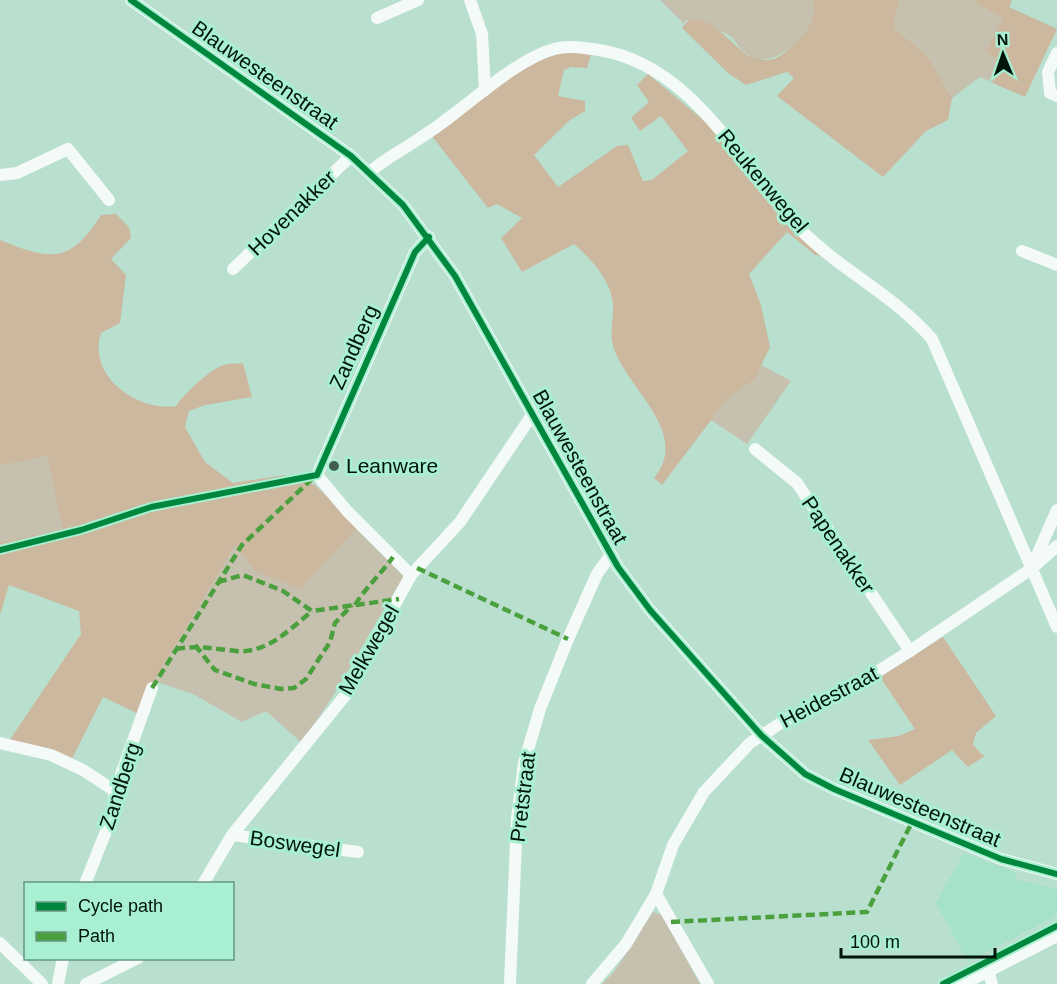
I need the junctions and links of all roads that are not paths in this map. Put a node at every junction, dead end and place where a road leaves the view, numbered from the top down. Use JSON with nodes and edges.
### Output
{"nodes":[{"id":1,"x":131,"y":0,"type":"edge"},
{"id":2,"x":417,"y":0,"type":"edge"},
{"id":3,"x":470,"y":0,"type":"edge"},
{"id":4,"x":377,"y":18,"type":"dead end"},
{"id":5,"x":1057,"y":53,"type":"edge"},
{"id":6,"x":485,"y":90,"type":"junction"},
{"id":7,"x":1057,"y":96,"type":"edge"},
{"id":8,"x":351,"y":156,"type":"junction"},
{"id":9,"x":370,"y":172,"type":"junction"},
{"id":10,"x":0,"y":175,"type":"edge"},
{"id":11,"x":109,"y":200,"type":"dead end"},
{"id":12,"x":429,"y":237,"type":"junction"},
{"id":13,"x":1022,"y":251,"type":"dead end"},
{"id":14,"x":1057,"y":265,"type":"edge"},
{"id":15,"x":233,"y":269,"type":"dead end"},
{"id":16,"x":532,"y":415,"type":"junction"},
{"id":17,"x":755,"y":449,"type":"dead end"},
{"id":18,"x":1057,"y":510,"type":"edge"},
{"id":19,"x":1057,"y":546,"type":"edge"},
{"id":20,"x":610,"y":556,"type":"junction"},
{"id":21,"x":1031,"y":569,"type":"junction"},
{"id":22,"x":411,"y":575,"type":"junction"},
{"id":23,"x":1057,"y":627,"type":"edge"},
{"id":24,"x":910,"y":651,"type":"junction"},
{"id":25,"x":152,"y":688,"type":"dead end"},
{"id":26,"x":761,"y":735,"type":"junction"},
{"id":27,"x":0,"y":742,"type":"edge"},
{"id":28,"x":115,"y":791,"type":"junction"},
{"id":29,"x":232,"y":835,"type":"junction"},
{"id":30,"x":358,"y":852,"type":"dead end"},
{"id":31,"x":1057,"y":874,"type":"edge"},
{"id":32,"x":86,"y":882,"type":"edge"},
{"id":33,"x":204,"y":882,"type":"edge"},
{"id":34,"x":656,"y":894,"type":"junction"},
{"id":35,"x":1057,"y":935,"type":"edge"},
{"id":36,"x":0,"y":943,"type":"edge"},
{"id":37,"x":63,"y":960,"type":"edge"},
{"id":38,"x":134,"y":960,"type":"edge"},
{"id":39,"x":988,"y":970,"type":"junction"},
{"id":40,"x":42,"y":984,"type":"edge"},
{"id":41,"x":58,"y":984,"type":"edge"},
{"id":42,"x":86,"y":984,"type":"edge"},
{"id":43,"x":510,"y":984,"type":"edge"},
{"id":44,"x":592,"y":984,"type":"edge"},
{"id":45,"x":708,"y":984,"type":"edge"},
{"id":46,"x":961,"y":984,"type":"edge"},
{"id":47,"x":992,"y":984,"type":"edge"}],
"edges":[{"from":1,"to":8,"type":"street","name":"Blauwesteenstraat"},
{"from":2,"to":4,"type":"street"},
{"from":3,"to":6,"type":"street"},
{"from":5,"to":7,"type":"street"},
{"from":6,"to":9,"type":"street","name":"Reukenwegel"},
{"from":6,"to":21,"type":"street","name":"Reukenwegel"},
{"from":8,"to":9,"type":"street","name":"Blauwesteenstraat"},
{"from":8,"to":15,"type":"street","name":"Hovenakker"},
{"from":9,"to":12,"type":"street","name":"Blauwesteenstraat"},
{"from":10,"to":11,"type":"street"},
{"from":12,"to":16,"type":"street","name":"Blauwesteenstraat"},
{"from":12,"to":22,"type":"street","name":"Zandberg"},
{"from":13,"to":14,"type":"street"},
{"from":16,"to":20,"type":"street","name":"Blauwesteenstraat"},
{"from":16,"to":22,"type":"street","name":"Melkwegel"},
{"from":17,"to":24,"type":"street","name":"Papenakker"},
{"from":18,"to":21,"type":"street"},
{"from":19,"to":21,"type":"street","name":"Heidestraat"},
{"from":20,"to":26,"type":"street","name":"Blauwesteenstraat"},
{"from":20,"to":43,"type":"street","name":"Pretstraat"},
{"from":21,"to":23,"type":"street","name":"Reukenwegel"},
{"from":21,"to":24,"type":"street","name":"Heidestraat"},
{"from":22,"to":29,"type":"street","name":"Melkwegel"},
{"from":24,"to":26,"type":"street","name":"Heidestraat"},
{"from":25,"to":28,"type":"street","name":"Zandberg"},
{"from":26,"to":31,"type":"street","name":"Blauwesteenstraat"},
{"from":26,"to":34,"type":"street","name":"Heidestraat"},
{"from":27,"to":28,"type":"street"},
{"from":28,"to":32,"type":"street","name":"Zandberg"},
{"from":29,"to":30,"type":"street","name":"Boswegel"},
{"from":29,"to":33,"type":"street","name":"Melkwegel"},
{"from":34,"to":44,"type":"street","name":"Heidestraat"},
{"from":34,"to":45,"type":"street"},
{"from":35,"to":39,"type":"street"},
{"from":36,"to":40,"type":"street"},
{"from":37,"to":41,"type":"street"},
{"from":38,"to":42,"type":"street"},
{"from":39,"to":46,"type":"street"},
{"from":39,"to":47,"type":"street"}]}
